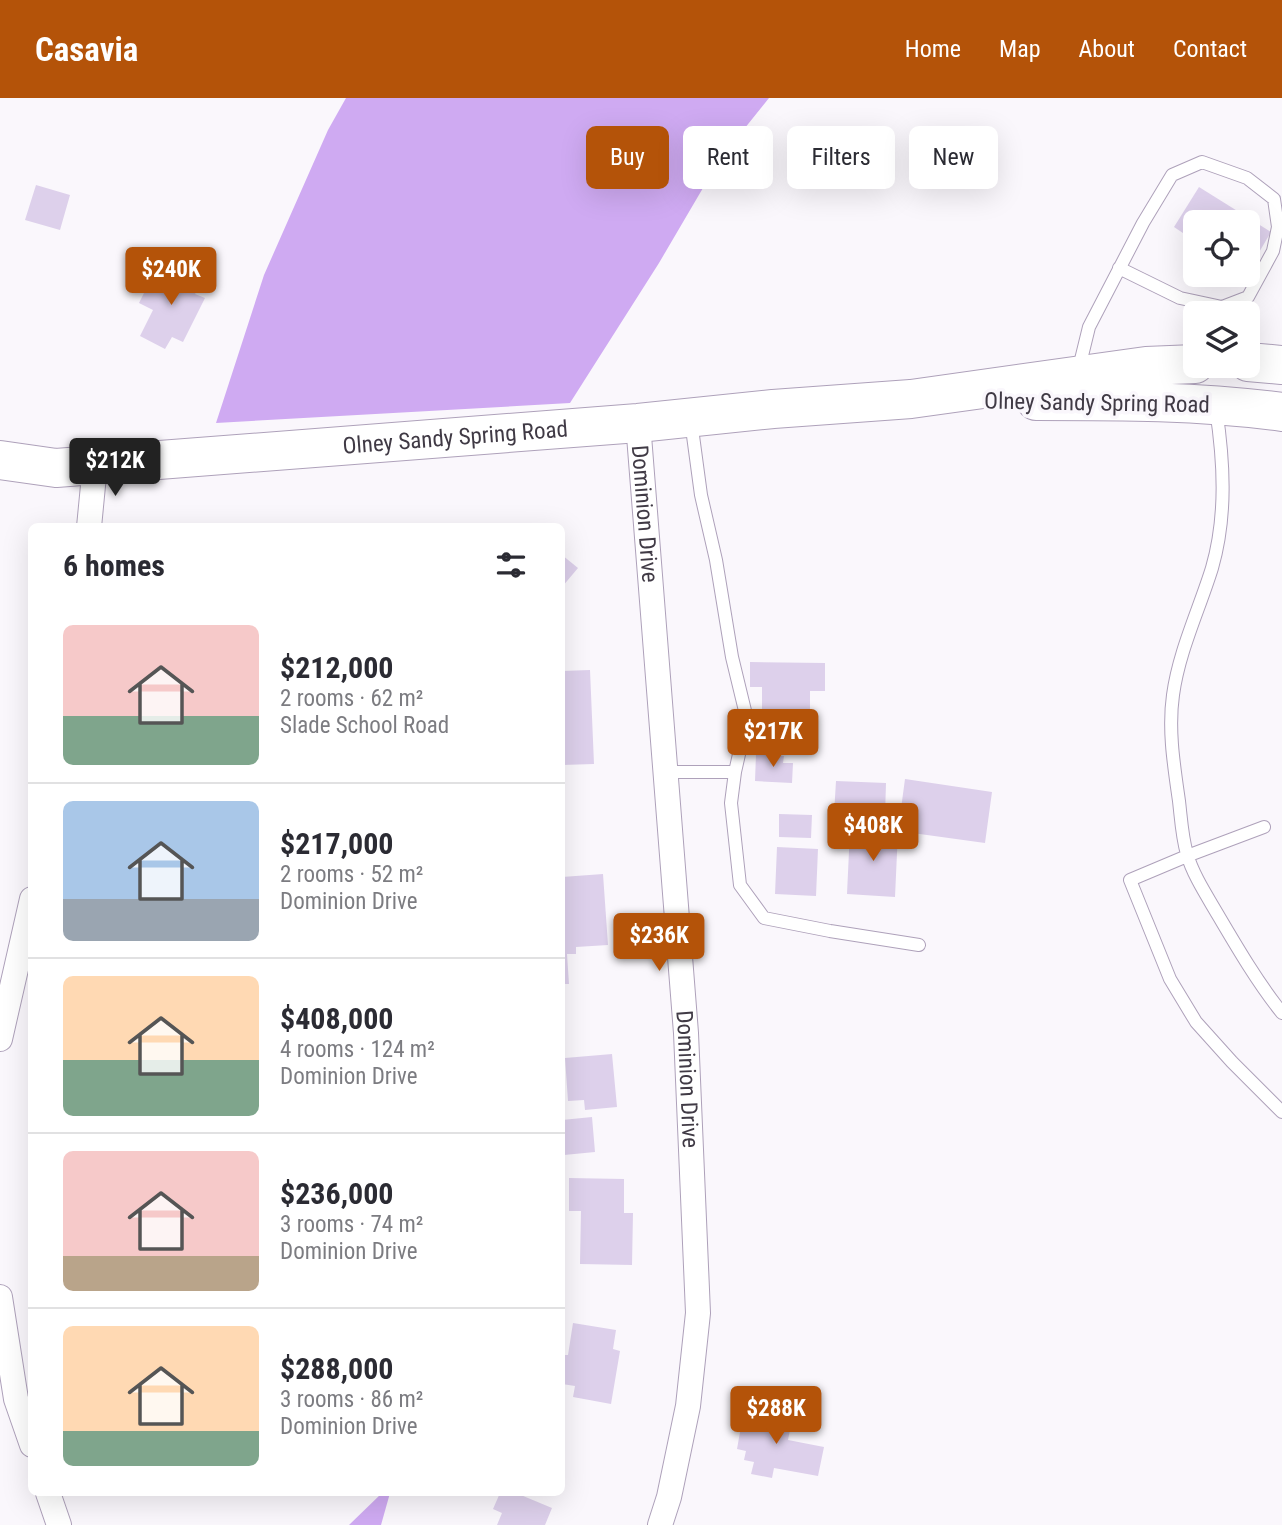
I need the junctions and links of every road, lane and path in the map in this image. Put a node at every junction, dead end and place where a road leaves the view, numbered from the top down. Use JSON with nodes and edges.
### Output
{"nodes":[{"id":1,"x":1119,"y":268,"type":"junction"},
{"id":2,"x":1260,"y":363,"type":"edge"},
{"id":3,"x":1183,"y":364,"type":"edge"},
{"id":4,"x":1282,"y":365,"type":"edge"},
{"id":5,"x":1077,"y":375,"type":"junction"},
{"id":6,"x":911,"y":399,"type":"junction"},
{"id":7,"x":1215,"y":406,"type":"junction"},
{"id":8,"x":1282,"y":412,"type":"edge"},
{"id":9,"x":690,"y":417,"type":"junction"},
{"id":10,"x":638,"y":423,"type":"junction"},
{"id":11,"x":0,"y":460,"type":"edge"},
{"id":12,"x":95,"y":465,"type":"junction"},
{"id":13,"x":89,"y":523,"type":"edge"},
{"id":14,"x":666,"y":772,"type":"junction"},
{"id":15,"x":735,"y":772,"type":"junction"},
{"id":16,"x":1264,"y":827,"type":"dead end"},
{"id":17,"x":1187,"y":856,"type":"junction"},
{"id":18,"x":28,"y":916,"type":"edge"},
{"id":19,"x":919,"y":945,"type":"dead end"},
{"id":20,"x":1282,"y":1013,"type":"edge"},
{"id":21,"x":0,"y":1039,"type":"edge"},
{"id":22,"x":1282,"y":1112,"type":"edge"},
{"id":23,"x":0,"y":1297,"type":"edge"},
{"id":24,"x":28,"y":1434,"type":"edge"},
{"id":25,"x":49,"y":1496,"type":"edge"},
{"id":26,"x":59,"y":1525,"type":"edge"},
{"id":27,"x":660,"y":1525,"type":"edge"}],
"edges":[{"from":1,"to":1,"type":"lane"},
{"from":1,"to":5,"type":"lane"},
{"from":2,"to":4,"type":"main road"},
{"from":3,"to":5,"type":"main road","name":"Olney Sandy Spring Road"},
{"from":5,"to":6,"type":"main road","name":"Olney Sandy Spring Road"},
{"from":6,"to":7,"type":"main road","name":"Olney Sandy Spring Road"},
{"from":6,"to":9,"type":"main road","name":"Olney Sandy Spring Road"},
{"from":7,"to":8,"type":"main road","name":"Olney Sandy Spring Road"},
{"from":7,"to":17,"type":"lane"},
{"from":9,"to":10,"type":"main road","name":"Olney Sandy Spring Road"},
{"from":9,"to":15,"type":"lane"},
{"from":10,"to":12,"type":"main road","name":"Olney Sandy Spring Road"},
{"from":10,"to":14,"type":"street","name":"Dominion Drive"},
{"from":11,"to":12,"type":"main road","name":"Olney Sandy Spring Road"},
{"from":12,"to":13,"type":"street"},
{"from":14,"to":15,"type":"lane"},
{"from":14,"to":27,"type":"street","name":"Dominion Drive"},
{"from":15,"to":19,"type":"lane"},
{"from":16,"to":17,"type":"lane"},
{"from":17,"to":20,"type":"lane"},
{"from":17,"to":22,"type":"lane"},
{"from":18,"to":21,"type":"street"},
{"from":23,"to":24,"type":"street"},
{"from":25,"to":26,"type":"street"}]}
